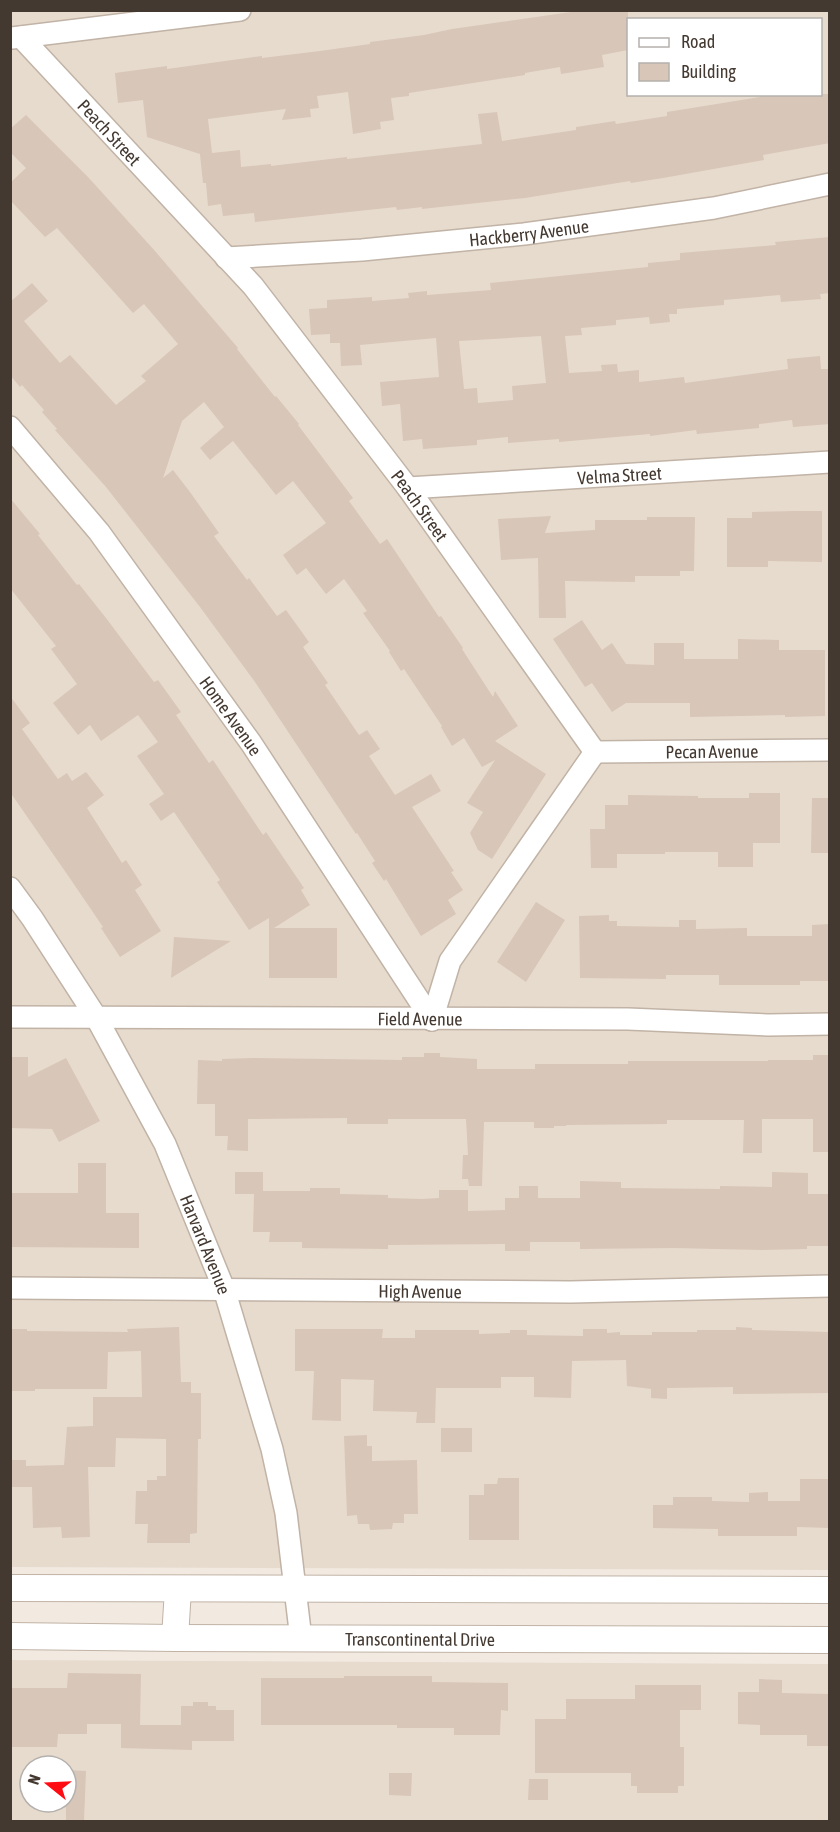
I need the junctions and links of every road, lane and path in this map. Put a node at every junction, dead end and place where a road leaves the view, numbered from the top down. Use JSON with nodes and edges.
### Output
{"nodes":[{"id":1,"x":240,"y":10,"type":"edge"},
{"id":2,"x":16,"y":38,"type":"edge"},
{"id":3,"x":830,"y":184,"type":"edge"},
{"id":4,"x":226,"y":258,"type":"junction"},
{"id":5,"x":10,"y":427,"type":"edge"},
{"id":6,"x":830,"y":462,"type":"edge"},
{"id":7,"x":408,"y":488,"type":"junction"},
{"id":8,"x":830,"y":750,"type":"edge"},
{"id":9,"x":595,"y":752,"type":"junction"},
{"id":10,"x":10,"y":888,"type":"edge"},
{"id":11,"x":10,"y":1017,"type":"edge"},
{"id":12,"x":96,"y":1017,"type":"junction"},
{"id":13,"x":432,"y":1020,"type":"junction"},
{"id":14,"x":830,"y":1024,"type":"edge"},
{"id":15,"x":830,"y":1286,"type":"edge"},
{"id":16,"x":10,"y":1288,"type":"edge"},
{"id":17,"x":224,"y":1289,"type":"junction"},
{"id":18,"x":10,"y":1588,"type":"edge"},
{"id":19,"x":178,"y":1589,"type":"junction"},
{"id":20,"x":295,"y":1589,"type":"junction"},
{"id":21,"x":830,"y":1590,"type":"edge"},
{"id":22,"x":10,"y":1636,"type":"edge"},
{"id":23,"x":175,"y":1638,"type":"junction"},
{"id":24,"x":301,"y":1639,"type":"junction"},
{"id":25,"x":830,"y":1640,"type":"edge"}],
"edges":[{"from":1,"to":2,"type":"street"},
{"from":2,"to":4,"type":"street","name":"Peach Street"},
{"from":3,"to":4,"type":"street","name":"Hackberry Avenue"},
{"from":4,"to":7,"type":"street","name":"Peach Street"},
{"from":5,"to":13,"type":"street","name":"Home Avenue"},
{"from":6,"to":7,"type":"street","name":"Velma Street"},
{"from":7,"to":9,"type":"street","name":"Peach Street"},
{"from":8,"to":9,"type":"street","name":"Pecan Avenue"},
{"from":9,"to":13,"type":"street"},
{"from":10,"to":12,"type":"street","name":"Harvard Avenue"},
{"from":11,"to":12,"type":"street","name":"Field Avenue"},
{"from":12,"to":13,"type":"street","name":"Field Avenue"},
{"from":12,"to":17,"type":"street","name":"Harvard Avenue"},
{"from":13,"to":14,"type":"street","name":"Field Avenue"},
{"from":15,"to":17,"type":"street","name":"High Avenue"},
{"from":16,"to":17,"type":"street","name":"High Avenue"},
{"from":17,"to":20,"type":"street","name":"Harvard Avenue"},
{"from":18,"to":19,"type":"street"},
{"from":19,"to":20,"type":"street"},
{"from":19,"to":23,"type":"street"},
{"from":20,"to":21,"type":"street"},
{"from":20,"to":24,"type":"street","name":"Harvard Avenue"},
{"from":22,"to":23,"type":"street","name":"Transcontinental Drive"},
{"from":23,"to":24,"type":"street","name":"Transcontinental Drive"},
{"from":24,"to":25,"type":"street","name":"Transcontinental Drive"}]}
